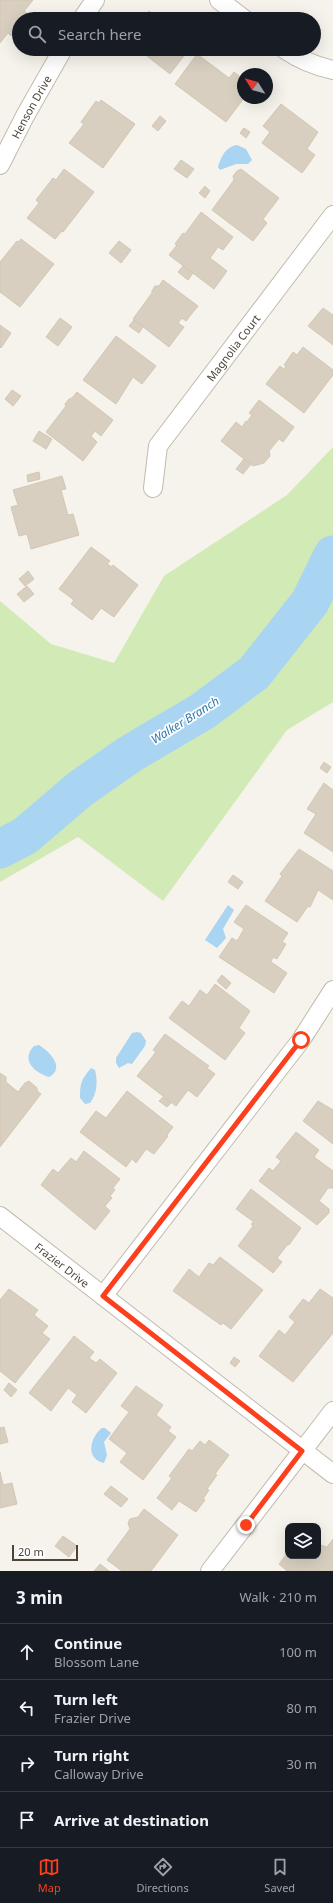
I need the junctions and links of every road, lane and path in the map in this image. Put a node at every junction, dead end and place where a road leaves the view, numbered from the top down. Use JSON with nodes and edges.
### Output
{"nodes":[{"id":1,"x":95,"y":0,"type":"edge"},
{"id":2,"x":219,"y":0,"type":"edge"},
{"id":3,"x":87,"y":12,"type":"edge"},
{"id":4,"x":235,"y":12,"type":"edge"},
{"id":5,"x":59,"y":56,"type":"edge"},
{"id":6,"x":293,"y":56,"type":"edge"},
{"id":7,"x":333,"y":70,"type":"edge"},
{"id":8,"x":0,"y":165,"type":"edge"},
{"id":9,"x":333,"y":215,"type":"edge"},
{"id":10,"x":153,"y":488,"type":"dead end"},
{"id":11,"x":333,"y":990,"type":"edge"},
{"id":12,"x":0,"y":1216,"type":"edge"},
{"id":13,"x":103,"y":1296,"type":"junction"},
{"id":14,"x":333,"y":1411,"type":"edge"},
{"id":15,"x":302,"y":1451,"type":"junction"},
{"id":16,"x":333,"y":1474,"type":"edge"},
{"id":17,"x":210,"y":1571,"type":"edge"}],
"edges":[{"from":1,"to":3,"type":"street"},
{"from":2,"to":4,"type":"street"},
{"from":5,"to":8,"type":"street","name":"Henson Drive"},
{"from":6,"to":7,"type":"street"},
{"from":9,"to":10,"type":"street","name":"Magnolia Court"},
{"from":11,"to":13,"type":"street"},
{"from":12,"to":13,"type":"street","name":"Frazier Drive"},
{"from":13,"to":15,"type":"street","name":"Frazier Drive"},
{"from":14,"to":15,"type":"street"},
{"from":15,"to":16,"type":"street","name":"Frazier Drive"},
{"from":15,"to":17,"type":"street"}]}
